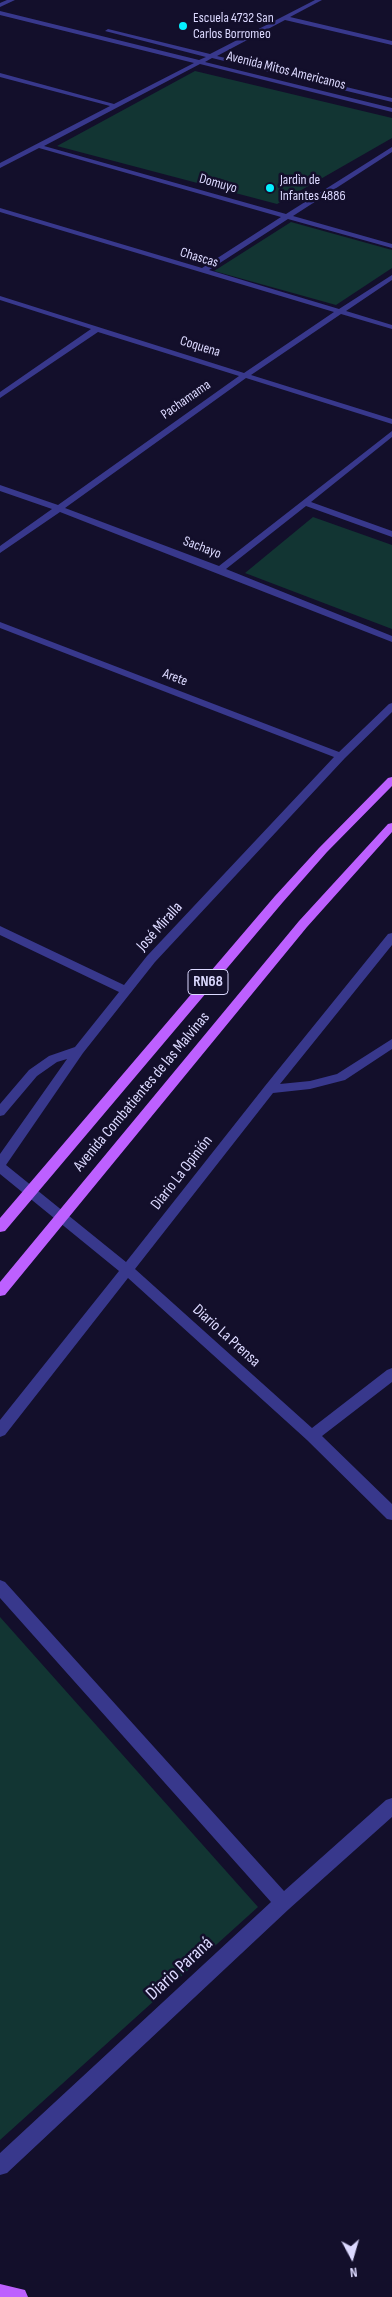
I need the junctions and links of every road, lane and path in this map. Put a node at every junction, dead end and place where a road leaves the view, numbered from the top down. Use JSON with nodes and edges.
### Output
{"nodes":[{"id":1,"x":12,"y":0,"type":"edge"},
{"id":2,"x":319,"y":0,"type":"edge"},
{"id":3,"x":0,"y":5,"type":"edge"},
{"id":4,"x":10,"y":7,"type":"dead end"},
{"id":5,"x":0,"y":13,"type":"edge"},
{"id":6,"x":285,"y":18,"type":"junction"},
{"id":7,"x":96,"y":28,"type":"dead end"},
{"id":8,"x":392,"y":43,"type":"edge"},
{"id":9,"x":211,"y":56,"type":"junction"},
{"id":10,"x":199,"y":62,"type":"junction"},
{"id":11,"x":4,"y":76,"type":"edge"},
{"id":12,"x":0,"y":80,"type":"edge"},
{"id":13,"x":392,"y":100,"type":"edge"},
{"id":14,"x":115,"y":106,"type":"junction"},
{"id":15,"x":392,"y":110,"type":"edge"},
{"id":16,"x":37,"y":146,"type":"junction"},
{"id":17,"x":392,"y":149,"type":"edge"},
{"id":18,"x":0,"y":166,"type":"edge"},
{"id":19,"x":0,"y":210,"type":"edge"},
{"id":20,"x":289,"y":217,"type":"junction"},
{"id":21,"x":392,"y":246,"type":"edge"},
{"id":22,"x":202,"y":271,"type":"junction"},
{"id":23,"x":392,"y":277,"type":"edge"},
{"id":24,"x":0,"y":298,"type":"edge"},
{"id":25,"x":340,"y":312,"type":"junction"},
{"id":26,"x":392,"y":327,"type":"edge"},
{"id":27,"x":97,"y":329,"type":"junction"},
{"id":28,"x":247,"y":374,"type":"junction"},
{"id":29,"x":0,"y":396,"type":"edge"},
{"id":30,"x":392,"y":422,"type":"edge"},
{"id":31,"x":392,"y":433,"type":"edge"},
{"id":32,"x":0,"y":488,"type":"edge"},
{"id":33,"x":306,"y":503,"type":"junction"},
{"id":34,"x":58,"y":508,"type":"junction"},
{"id":35,"x":392,"y":534,"type":"edge"},
{"id":36,"x":0,"y":550,"type":"edge"},
{"id":37,"x":220,"y":570,"type":"junction"},
{"id":38,"x":0,"y":625,"type":"edge"},
{"id":39,"x":392,"y":639,"type":"edge"},
{"id":40,"x":392,"y":706,"type":"edge"},
{"id":41,"x":341,"y":756,"type":"junction"},
{"id":42,"x":392,"y":780,"type":"edge"},
{"id":43,"x":392,"y":826,"type":"edge"},
{"id":44,"x":0,"y":930,"type":"edge"},
{"id":45,"x":392,"y":937,"type":"edge"},
{"id":46,"x":127,"y":991,"type":"junction"},
{"id":47,"x":392,"y":1043,"type":"edge"},
{"id":48,"x":79,"y":1050,"type":"junction"},
{"id":49,"x":269,"y":1090,"type":"junction"},
{"id":50,"x":0,"y":1112,"type":"edge"},
{"id":51,"x":0,"y":1165,"type":"edge"},
{"id":52,"x":30,"y":1191,"type":"junction"},
{"id":53,"x":62,"y":1217,"type":"junction"},
{"id":54,"x":0,"y":1227,"type":"edge"},
{"id":55,"x":127,"y":1270,"type":"junction"},
{"id":56,"x":0,"y":1291,"type":"edge"},
{"id":57,"x":392,"y":1374,"type":"edge"},
{"id":58,"x":0,"y":1431,"type":"edge"},
{"id":59,"x":312,"y":1436,"type":"junction"},
{"id":60,"x":392,"y":1514,"type":"edge"},
{"id":61,"x":0,"y":1587,"type":"edge"},
{"id":62,"x":392,"y":1806,"type":"edge"},
{"id":63,"x":283,"y":1903,"type":"junction"},
{"id":64,"x":0,"y":2166,"type":"edge"},
{"id":65,"x":0,"y":2294,"type":"edge"},
{"id":66,"x":18,"y":2297,"type":"edge"}],
"edges":[{"from":1,"to":3,"type":"street"},
{"from":2,"to":6,"type":"street"},
{"from":3,"to":4,"type":"street"},
{"from":5,"to":10,"type":"street","name":"Avenida Mitos Americanos"},
{"from":6,"to":8,"type":"street"},
{"from":6,"to":9,"type":"street"},
{"from":7,"to":9,"type":"street","name":"Avenida Mitos Americanos"},
{"from":9,"to":10,"type":"street"},
{"from":9,"to":13,"type":"street","name":"Avenida Mitos Americanos"},
{"from":10,"to":14,"type":"street"},
{"from":10,"to":15,"type":"street","name":"Avenida Mitos Americanos"},
{"from":11,"to":12,"type":"street"},
{"from":11,"to":14,"type":"street"},
{"from":14,"to":16,"type":"street"},
{"from":16,"to":18,"type":"street"},
{"from":16,"to":20,"type":"street","name":"Domuyo"},
{"from":17,"to":20,"type":"street"},
{"from":19,"to":22,"type":"street","name":"Chascas"},
{"from":20,"to":21,"type":"street","name":"Domuyo"},
{"from":20,"to":22,"type":"street"},
{"from":22,"to":25,"type":"street","name":"Chascas"},
{"from":23,"to":25,"type":"street","name":"Pachamama"},
{"from":24,"to":27,"type":"street","name":"Coquena"},
{"from":25,"to":26,"type":"street","name":"Chascas"},
{"from":25,"to":28,"type":"street","name":"Pachamama"},
{"from":27,"to":28,"type":"street","name":"Coquena"},
{"from":27,"to":29,"type":"street"},
{"from":28,"to":30,"type":"street","name":"Coquena"},
{"from":28,"to":34,"type":"street","name":"Pachamama"},
{"from":31,"to":33,"type":"street"},
{"from":32,"to":34,"type":"street","name":"Sachayo"},
{"from":33,"to":35,"type":"street"},
{"from":33,"to":37,"type":"street"},
{"from":34,"to":36,"type":"street","name":"Pachamama"},
{"from":34,"to":37,"type":"street","name":"Sachayo"},
{"from":37,"to":39,"type":"street","name":"Sachayo"},
{"from":38,"to":41,"type":"street","name":"Arete"},
{"from":40,"to":41,"type":"street","name":"José Miralla"},
{"from":41,"to":46,"type":"street","name":"José Miralla"},
{"from":42,"to":52,"type":"main road","name":"Avenida Combatientes de las Malvinas","number":"RN68"},
{"from":43,"to":53,"type":"main road","name":"Avenida Combatientes de las Malvinas","number":"RN68"},
{"from":44,"to":46,"type":"street"},
{"from":45,"to":49,"type":"street","name":"Diario La Opinión"},
{"from":46,"to":48,"type":"street","name":"José Miralla"},
{"from":47,"to":49,"type":"street"},
{"from":48,"to":50,"type":"street"},
{"from":48,"to":51,"type":"street","name":"José Miralla"},
{"from":49,"to":55,"type":"street","name":"Diario La Opinión"},
{"from":51,"to":52,"type":"street","name":"Diario La Prensa"},
{"from":52,"to":53,"type":"street","name":"Diario La Prensa"},
{"from":52,"to":54,"type":"main road","name":"Avenida Combatientes de las Malvinas","number":"RN68"},
{"from":53,"to":55,"type":"street","name":"Diario La Prensa"},
{"from":53,"to":56,"type":"main road","name":"Avenida Combatientes de las Malvinas","number":"RN68"},
{"from":55,"to":58,"type":"street","name":"Diario La Opinión"},
{"from":55,"to":59,"type":"street","name":"Diario La Prensa"},
{"from":57,"to":59,"type":"street"},
{"from":59,"to":60,"type":"street","name":"Diario La Prensa"},
{"from":61,"to":63,"type":"street"},
{"from":62,"to":63,"type":"street","name":"Diario Paraná"},
{"from":63,"to":64,"type":"street","name":"Diario Paraná"},
{"from":65,"to":66,"type":"main road"}]}
